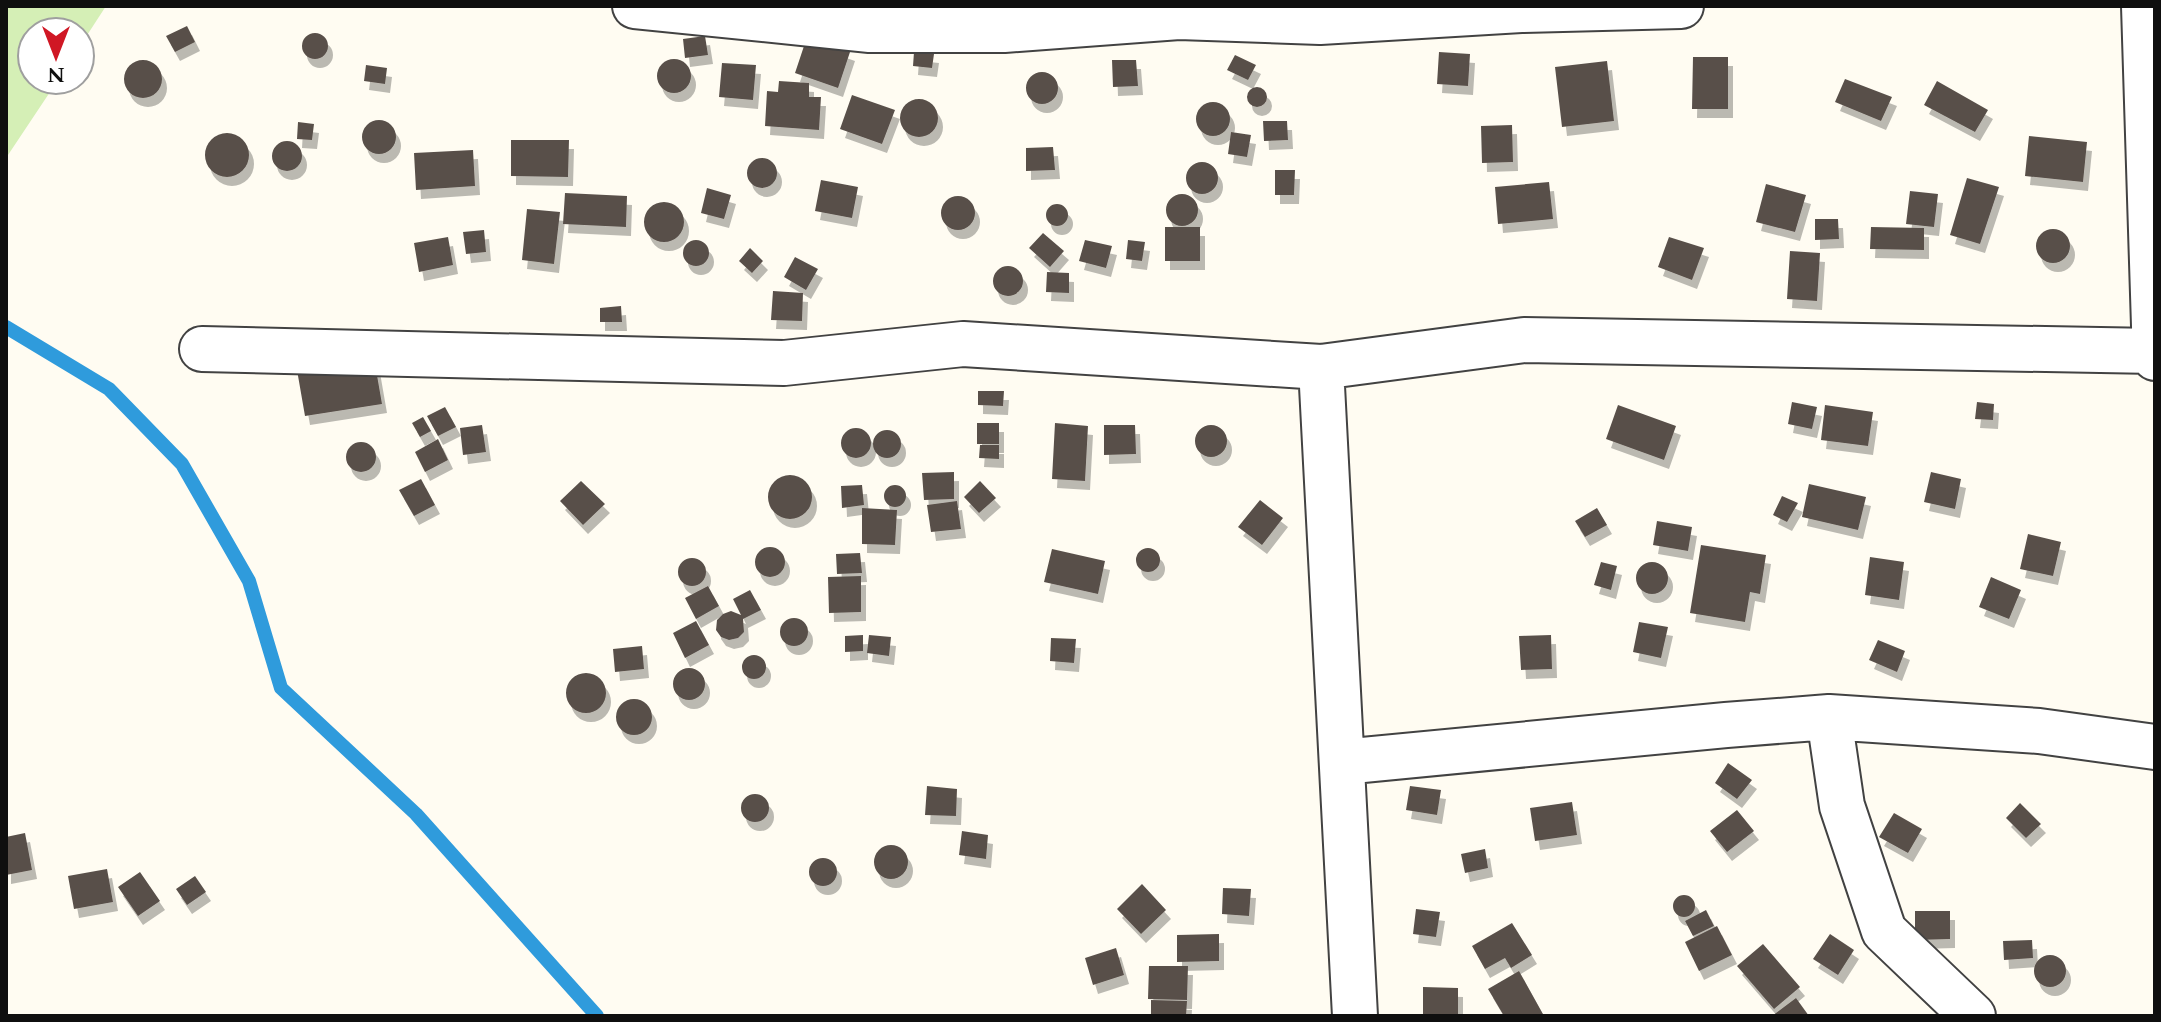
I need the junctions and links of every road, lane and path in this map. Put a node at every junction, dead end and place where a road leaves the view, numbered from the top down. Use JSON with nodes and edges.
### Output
{"nodes":[{"id":1,"x":635,"y":6,"type":"edge"},
{"id":2,"x":1681,"y":6,"type":"edge"},
{"id":3,"x":2144,"y":6,"type":"edge"},
{"id":4,"x":202,"y":349,"type":"dead end"},
{"id":5,"x":2155,"y":351,"type":"edge"},
{"id":6,"x":2155,"y":358,"type":"edge"},
{"id":7,"x":1321,"y":367,"type":"junction"},
{"id":8,"x":1829,"y":717,"type":"junction"},
{"id":9,"x":2155,"y":747,"type":"edge"},
{"id":10,"x":1342,"y":762,"type":"junction"},
{"id":11,"x":1355,"y":1016,"type":"edge"},
{"id":12,"x":1973,"y":1016,"type":"edge"}],
"edges":[{"from":1,"to":2,"type":"street"},
{"from":3,"to":5,"type":"street"},
{"from":4,"to":7,"type":"street"},
{"from":5,"to":6,"type":"street"},
{"from":5,"to":7,"type":"street"},
{"from":7,"to":10,"type":"street"},
{"from":8,"to":9,"type":"street"},
{"from":8,"to":10,"type":"street"},
{"from":8,"to":12,"type":"street"},
{"from":10,"to":11,"type":"street"}]}
